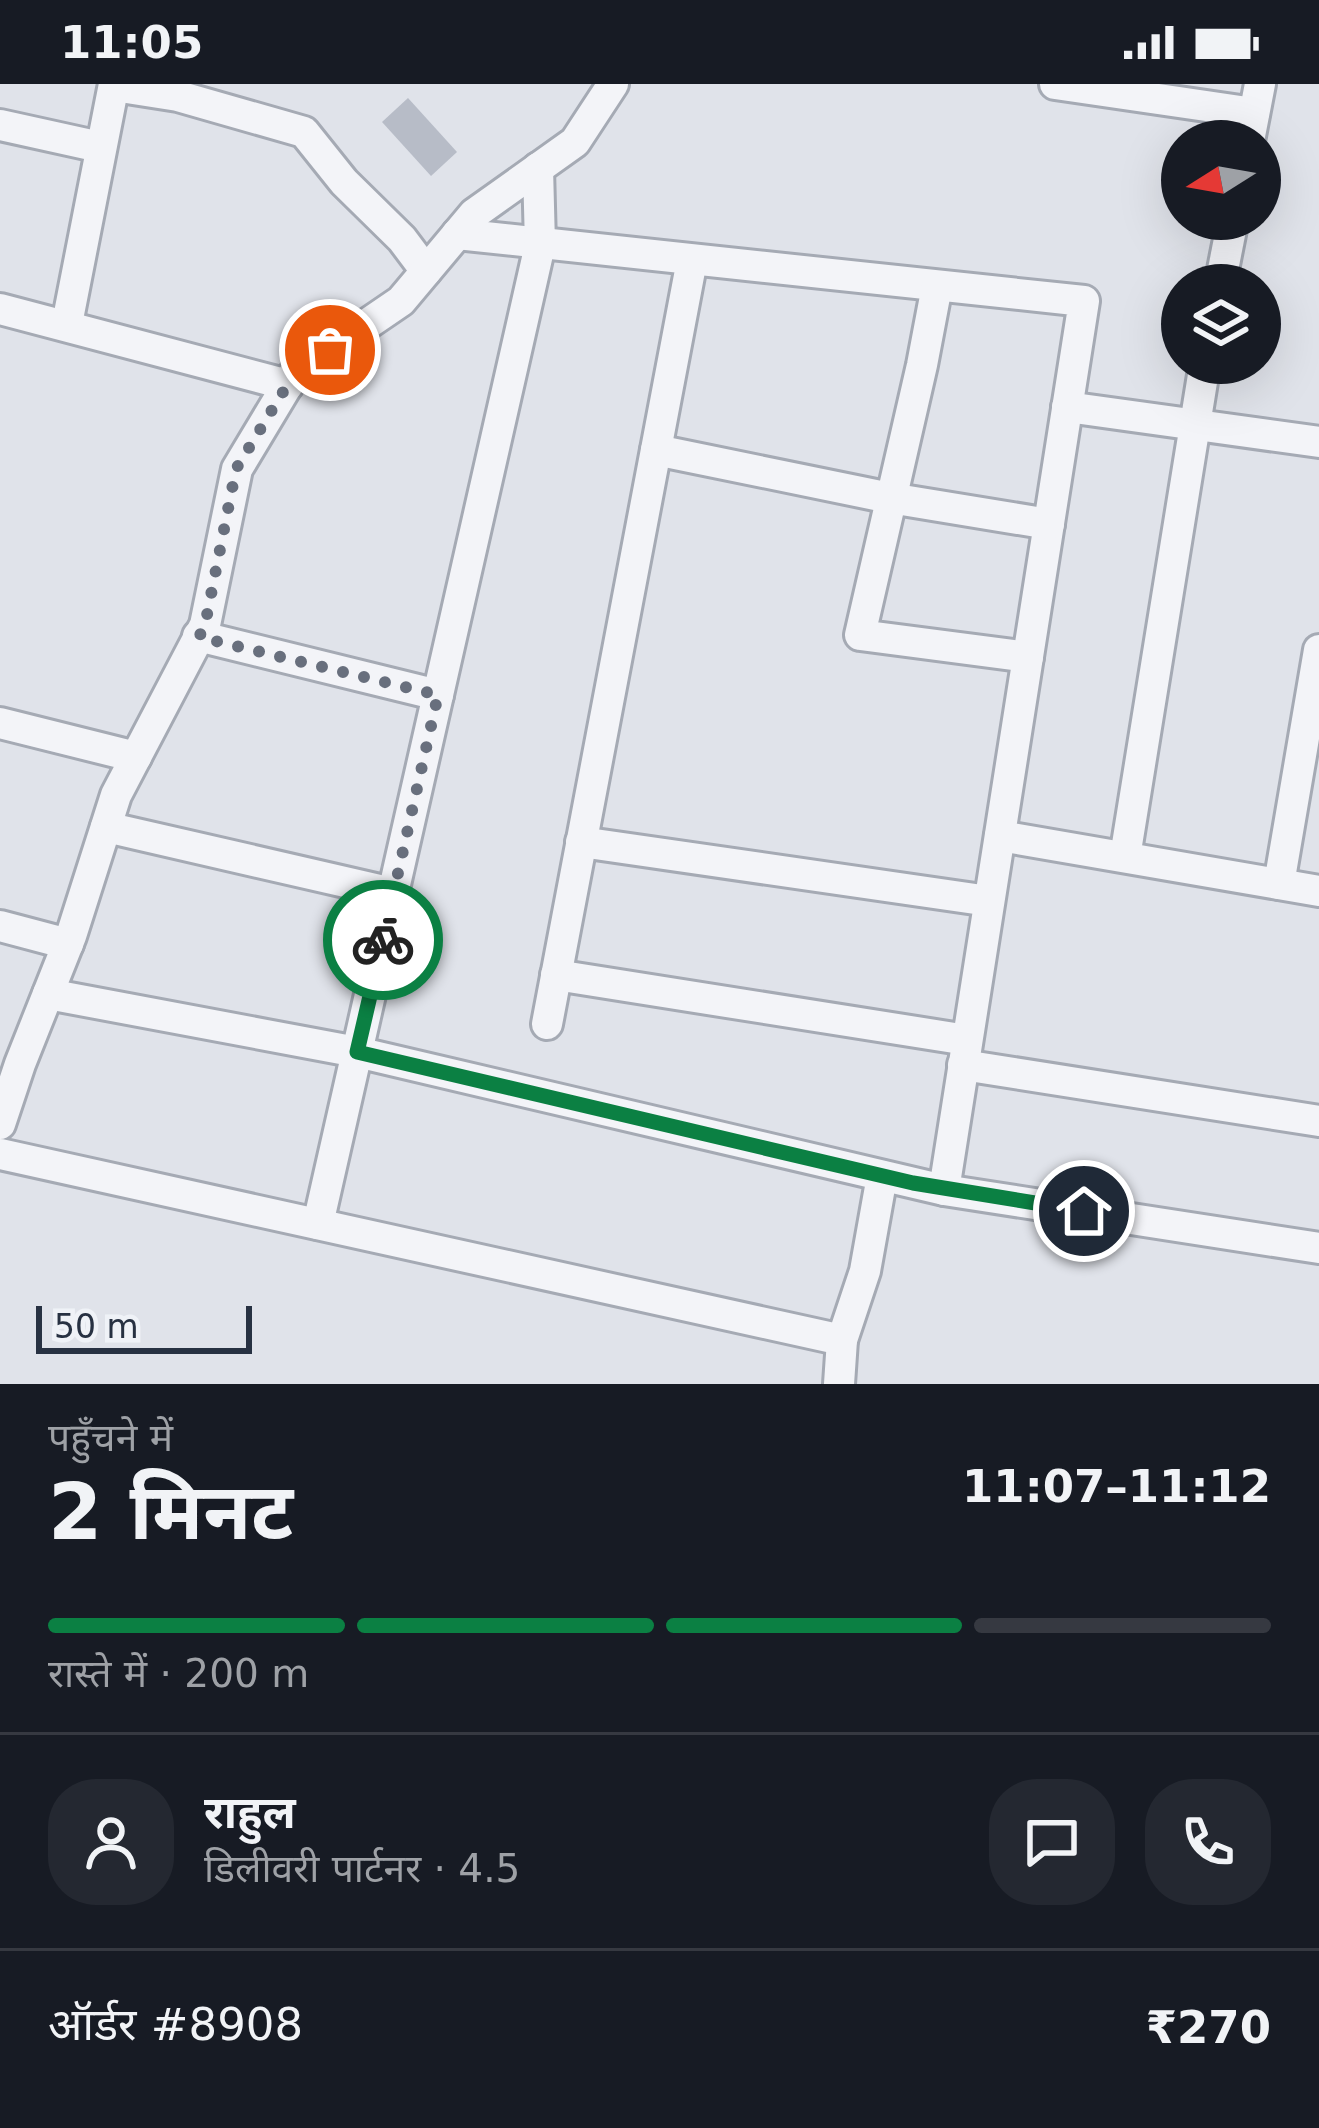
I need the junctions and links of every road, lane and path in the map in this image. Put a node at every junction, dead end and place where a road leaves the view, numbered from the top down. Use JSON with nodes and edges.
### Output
{"nodes":[{"id":1,"x":614,"y":84,"type":"edge"},
{"id":2,"x":1055,"y":84,"type":"edge"},
{"id":3,"x":114,"y":85,"type":"edge"},
{"id":4,"x":1254,"y":113,"type":"edge"},
{"id":5,"x":0,"y":125,"type":"edge"},
{"id":6,"x":100,"y":147,"type":"junction"},
{"id":7,"x":538,"y":169,"type":"junction"},
{"id":8,"x":457,"y":234,"type":"junction"},
{"id":9,"x":540,"y":245,"type":"junction"},
{"id":10,"x":692,"y":260,"type":"junction"},
{"id":11,"x":427,"y":271,"type":"junction"},
{"id":12,"x":937,"y":286,"type":"junction"},
{"id":13,"x":0,"y":309,"type":"edge"},
{"id":14,"x":67,"y":324,"type":"junction"},
{"id":15,"x":1201,"y":384,"type":"edge"},
{"id":16,"x":288,"y":385,"type":"junction"},
{"id":17,"x":1067,"y":407,"type":"junction"},
{"id":18,"x":1193,"y":425,"type":"junction"},
{"id":19,"x":1319,"y":442,"type":"edge"},
{"id":20,"x":656,"y":450,"type":"junction"},
{"id":21,"x":890,"y":498,"type":"junction"},
{"id":22,"x":1049,"y":524,"type":"junction"},
{"id":23,"x":199,"y":637,"type":"junction"},
{"id":24,"x":1319,"y":650,"type":"edge"},
{"id":25,"x":1028,"y":657,"type":"junction"},
{"id":26,"x":438,"y":695,"type":"junction"},
{"id":27,"x":0,"y":723,"type":"edge"},
{"id":28,"x":136,"y":757,"type":"junction"},
{"id":29,"x":106,"y":827,"type":"junction"},
{"id":30,"x":1000,"y":836,"type":"junction"},
{"id":31,"x":581,"y":842,"type":"junction"},
{"id":32,"x":1124,"y":857,"type":"junction"},
{"id":33,"x":1279,"y":884,"type":"junction"},
{"id":34,"x":1319,"y":891,"type":"edge"},
{"id":35,"x":394,"y":893,"type":"junction"},
{"id":36,"x":989,"y":901,"type":"junction"},
{"id":37,"x":0,"y":926,"type":"edge"},
{"id":38,"x":68,"y":944,"type":"junction"},
{"id":39,"x":556,"y":975,"type":"junction"},
{"id":40,"x":48,"y":994,"type":"junction"},
{"id":41,"x":547,"y":1024,"type":"dead end"},
{"id":42,"x":357,"y":1052,"type":"junction"},
{"id":43,"x":966,"y":1053,"type":"junction"},
{"id":44,"x":1319,"y":1121,"type":"edge"},
{"id":45,"x":0,"y":1122,"type":"edge"},
{"id":46,"x":0,"y":1154,"type":"edge"},
{"id":47,"x":882,"y":1176,"type":"junction"},
{"id":48,"x":944,"y":1190,"type":"junction"},
{"id":49,"x":318,"y":1224,"type":"junction"},
{"id":50,"x":1319,"y":1248,"type":"edge"},
{"id":51,"x":842,"y":1340,"type":"junction"},
{"id":52,"x":839,"y":1384,"type":"edge"}],
"edges":[{"from":1,"to":7,"type":"street"},
{"from":2,"to":4,"type":"street"},
{"from":3,"to":6,"type":"street"},
{"from":3,"to":11,"type":"street"},
{"from":5,"to":6,"type":"street"},
{"from":6,"to":14,"type":"street"},
{"from":7,"to":8,"type":"street"},
{"from":7,"to":9,"type":"street"},
{"from":8,"to":9,"type":"street"},
{"from":8,"to":11,"type":"street"},
{"from":9,"to":10,"type":"street"},
{"from":9,"to":26,"type":"street"},
{"from":10,"to":12,"type":"street"},
{"from":10,"to":20,"type":"street"},
{"from":11,"to":16,"type":"street"},
{"from":12,"to":17,"type":"street"},
{"from":12,"to":21,"type":"street"},
{"from":13,"to":14,"type":"street"},
{"from":14,"to":16,"type":"street"},
{"from":15,"to":18,"type":"street"},
{"from":16,"to":23,"type":"street"},
{"from":17,"to":18,"type":"street"},
{"from":17,"to":22,"type":"street"},
{"from":18,"to":19,"type":"street"},
{"from":18,"to":32,"type":"street"},
{"from":20,"to":21,"type":"street"},
{"from":20,"to":31,"type":"street"},
{"from":21,"to":22,"type":"street"},
{"from":21,"to":25,"type":"street"},
{"from":22,"to":25,"type":"street"},
{"from":23,"to":26,"type":"street"},
{"from":23,"to":28,"type":"street"},
{"from":24,"to":33,"type":"street"},
{"from":25,"to":30,"type":"street"},
{"from":26,"to":35,"type":"street"},
{"from":27,"to":28,"type":"street"},
{"from":28,"to":29,"type":"street"},
{"from":29,"to":35,"type":"street"},
{"from":29,"to":38,"type":"street"},
{"from":30,"to":32,"type":"street"},
{"from":30,"to":36,"type":"street"},
{"from":31,"to":36,"type":"street"},
{"from":31,"to":39,"type":"street"},
{"from":32,"to":33,"type":"street"},
{"from":33,"to":34,"type":"street"},
{"from":35,"to":42,"type":"street"},
{"from":36,"to":43,"type":"street"},
{"from":37,"to":38,"type":"street"},
{"from":38,"to":40,"type":"street"},
{"from":39,"to":41,"type":"street"},
{"from":39,"to":43,"type":"street"},
{"from":40,"to":42,"type":"street"},
{"from":40,"to":45,"type":"street"},
{"from":42,"to":47,"type":"street"},
{"from":42,"to":49,"type":"street"},
{"from":43,"to":44,"type":"street"},
{"from":43,"to":48,"type":"street"},
{"from":46,"to":49,"type":"street"},
{"from":47,"to":48,"type":"street"},
{"from":47,"to":51,"type":"street"},
{"from":48,"to":50,"type":"street"},
{"from":49,"to":51,"type":"street"},
{"from":51,"to":52,"type":"street"}]}
